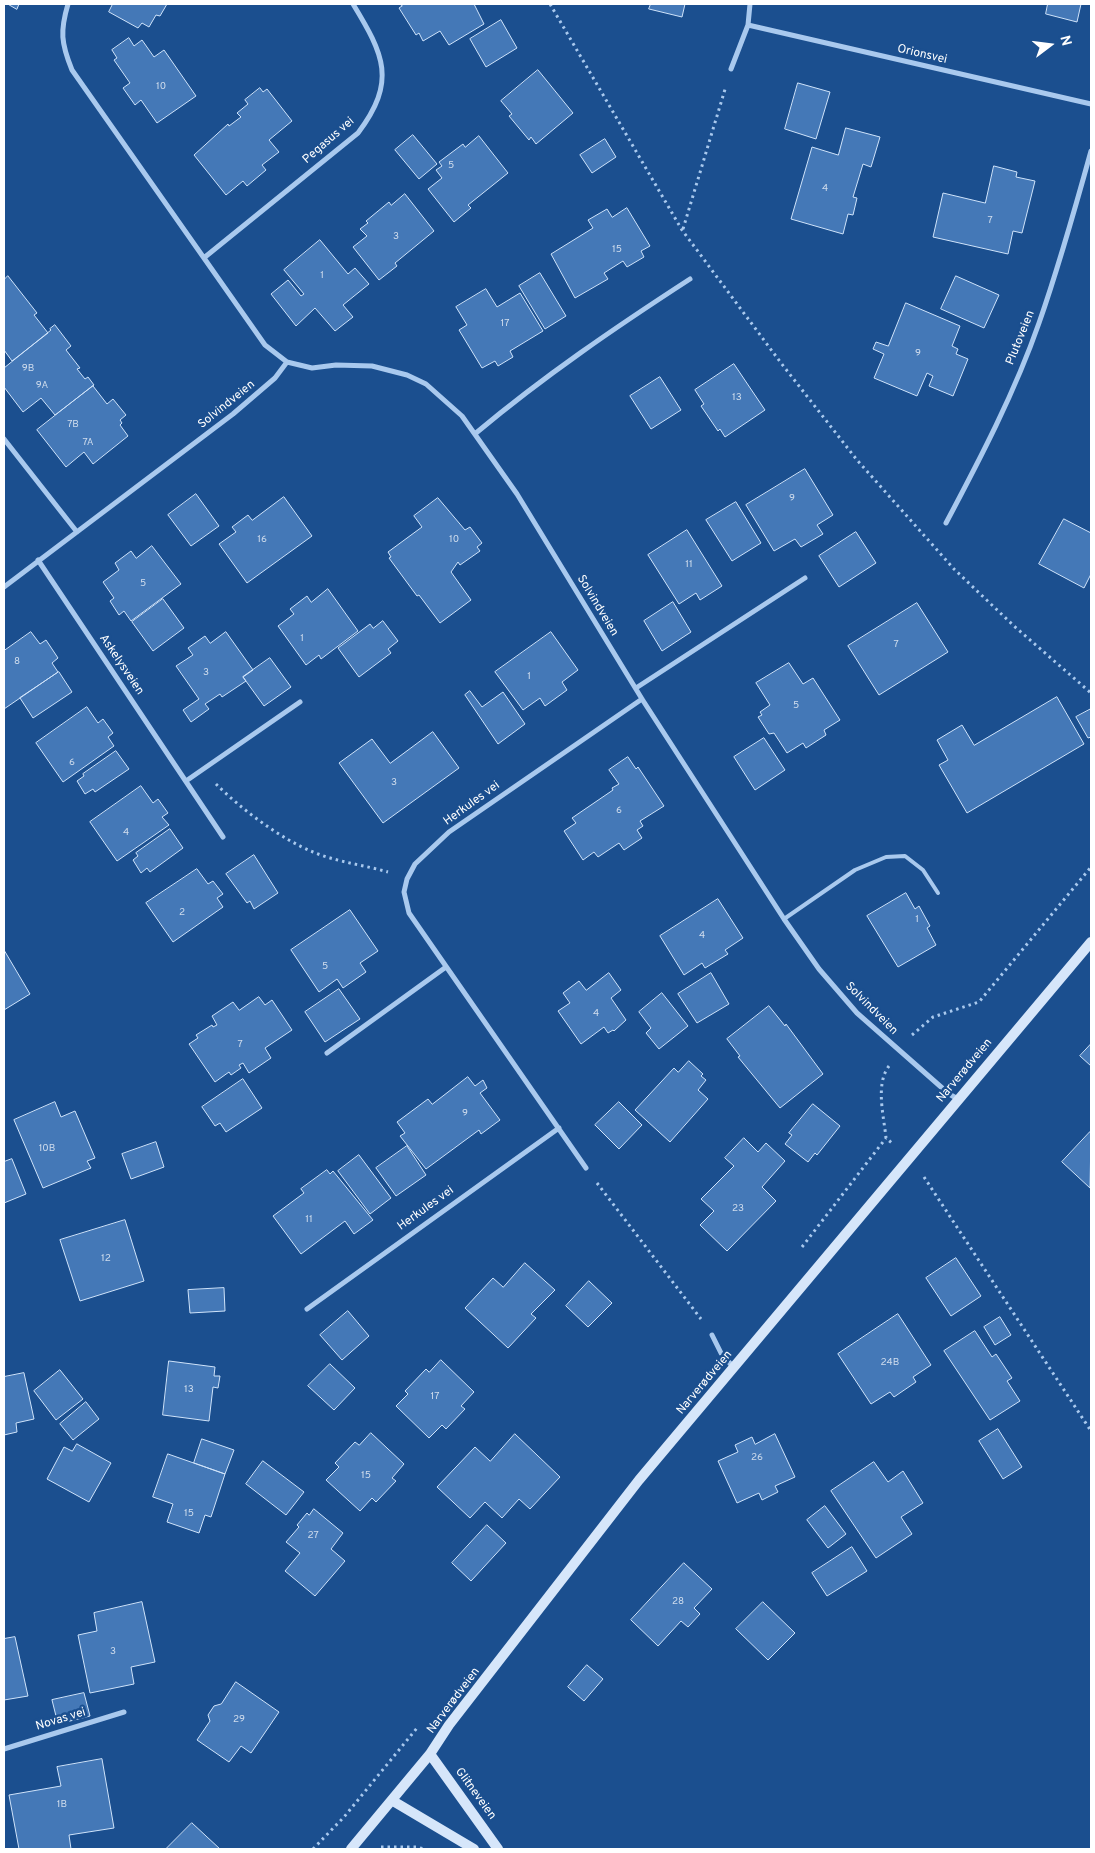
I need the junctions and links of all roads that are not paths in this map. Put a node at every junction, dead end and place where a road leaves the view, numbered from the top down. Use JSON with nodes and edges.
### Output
{"nodes":[{"id":1,"x":68,"y":4,"type":"edge"},
{"id":2,"x":353,"y":4,"type":"edge"},
{"id":3,"x":750,"y":4,"type":"edge"},
{"id":4,"x":748,"y":25,"type":"junction"},
{"id":5,"x":731,"y":69,"type":"road end"},
{"id":6,"x":1091,"y":104,"type":"edge"},
{"id":7,"x":1091,"y":151,"type":"edge"},
{"id":8,"x":205,"y":256,"type":"junction"},
{"id":9,"x":690,"y":279,"type":"dead end"},
{"id":10,"x":287,"y":362,"type":"junction"},
{"id":11,"x":476,"y":433,"type":"junction"},
{"id":12,"x":4,"y":439,"type":"edge"},
{"id":13,"x":946,"y":523,"type":"dead end"},
{"id":14,"x":77,"y":532,"type":"junction"},
{"id":15,"x":38,"y":560,"type":"junction"},
{"id":16,"x":805,"y":578,"type":"dead end"},
{"id":17,"x":4,"y":587,"type":"edge"},
{"id":18,"x":636,"y":688,"type":"junction"},
{"id":19,"x":642,"y":699,"type":"junction"},
{"id":20,"x":300,"y":702,"type":"dead end"},
{"id":21,"x":186,"y":781,"type":"junction"},
{"id":22,"x":223,"y":837,"type":"dead end"},
{"id":23,"x":938,"y":893,"type":"dead end"},
{"id":24,"x":784,"y":919,"type":"junction"},
{"id":25,"x":1091,"y":942,"type":"edge"},
{"id":26,"x":446,"y":967,"type":"junction"},
{"id":27,"x":327,"y":1053,"type":"dead end"},
{"id":28,"x":958,"y":1098,"type":"junction"},
{"id":29,"x":559,"y":1128,"type":"junction"},
{"id":30,"x":586,"y":1168,"type":"road end"},
{"id":31,"x":307,"y":1309,"type":"dead end"},
{"id":32,"x":712,"y":1335,"type":"road end"},
{"id":33,"x":734,"y":1368,"type":"junction"},
{"id":34,"x":124,"y":1712,"type":"dead end"},
{"id":35,"x":4,"y":1749,"type":"edge"},
{"id":36,"x":430,"y":1754,"type":"junction"},
{"id":37,"x":393,"y":1801,"type":"junction"},
{"id":38,"x":351,"y":1849,"type":"edge"},
{"id":39,"x":474,"y":1849,"type":"edge"},
{"id":40,"x":498,"y":1849,"type":"edge"}],
"edges":[{"from":1,"to":8,"type":"street"},
{"from":2,"to":8,"type":"street","name":"Pegasus vei"},
{"from":3,"to":4,"type":"street"},
{"from":4,"to":5,"type":"street"},
{"from":4,"to":6,"type":"street","name":"Orionsvei"},
{"from":7,"to":13,"type":"street","name":"Plutoveien"},
{"from":8,"to":10,"type":"street"},
{"from":9,"to":11,"type":"street"},
{"from":10,"to":11,"type":"street","name":"Solvindveien"},
{"from":10,"to":14,"type":"street","name":"Solvindveien"},
{"from":11,"to":18,"type":"street","name":"Solvindveien"},
{"from":12,"to":14,"type":"street"},
{"from":14,"to":15,"type":"street","name":"Solvindveien"},
{"from":15,"to":17,"type":"street","name":"Solvindveien"},
{"from":15,"to":21,"type":"street","name":"Askelysveien"},
{"from":16,"to":18,"type":"street"},
{"from":18,"to":19,"type":"street","name":"Solvindveien"},
{"from":19,"to":24,"type":"street","name":"Solvindveien"},
{"from":19,"to":26,"type":"street","name":"Herkules vei"},
{"from":20,"to":21,"type":"street"},
{"from":21,"to":22,"type":"street","name":"Askelysveien"},
{"from":23,"to":24,"type":"lane"},
{"from":24,"to":28,"type":"street","name":"Solvindveien"},
{"from":25,"to":28,"type":"main road","name":"Narverødveien"},
{"from":26,"to":27,"type":"street"},
{"from":26,"to":29,"type":"street"},
{"from":28,"to":33,"type":"main road","name":"Narverødveien"},
{"from":29,"to":30,"type":"street"},
{"from":29,"to":31,"type":"street","name":"Herkules vei"},
{"from":32,"to":33,"type":"street"},
{"from":33,"to":36,"type":"main road","name":"Narverødveien"},
{"from":34,"to":35,"type":"street","name":"Novas vei"},
{"from":36,"to":37,"type":"main road","name":"Narverødveien"},
{"from":36,"to":40,"type":"main road","name":"Glitneveien"},
{"from":37,"to":38,"type":"main road","name":"Narverødveien"},
{"from":37,"to":39,"type":"main road"}]}
